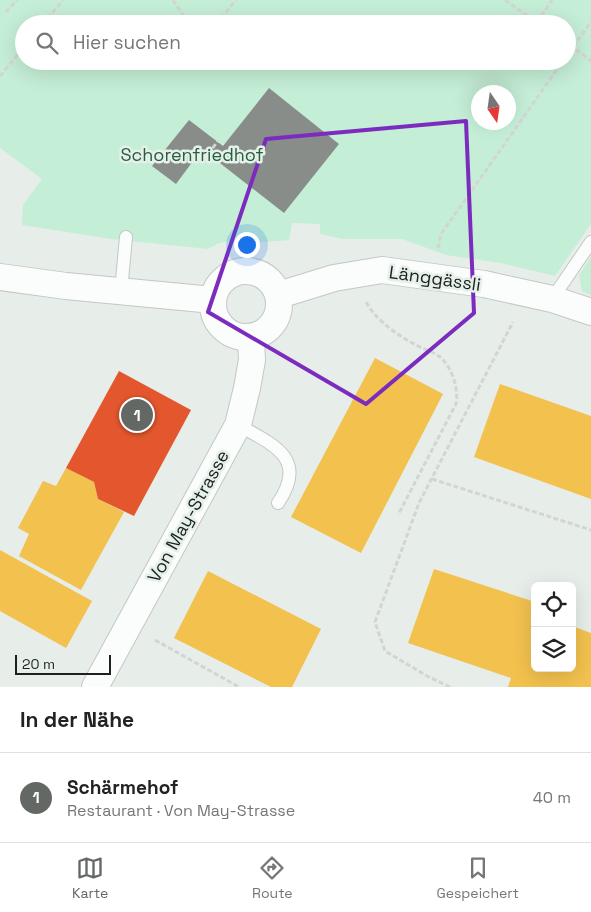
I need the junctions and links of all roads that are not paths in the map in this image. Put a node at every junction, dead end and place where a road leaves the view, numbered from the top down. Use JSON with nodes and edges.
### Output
{"nodes":[{"id":1,"x":126,"y":237,"type":"dead end"},
{"id":2,"x":591,"y":242,"type":"edge"},
{"id":3,"x":0,"y":277,"type":"edge"},
{"id":4,"x":121,"y":290,"type":"junction"},
{"id":5,"x":279,"y":295,"type":"junction"},
{"id":6,"x":540,"y":296,"type":"junction"},
{"id":7,"x":213,"y":300,"type":"junction"},
{"id":8,"x":591,"y":312,"type":"edge"},
{"id":9,"x":251,"y":337,"type":"junction"},
{"id":10,"x":238,"y":426,"type":"junction"},
{"id":11,"x":278,"y":503,"type":"dead end"},
{"id":12,"x":95,"y":687,"type":"edge"}],
"edges":[{"from":1,"to":4,"type":"lane"},
{"from":2,"to":6,"type":"lane"},
{"from":3,"to":4,"type":"street"},
{"from":4,"to":7,"type":"street"},
{"from":5,"to":6,"type":"street","name":"Länggässli"},
{"from":5,"to":7,"type":"street"},
{"from":5,"to":9,"type":"street"},
{"from":6,"to":8,"type":"street","name":"Länggässli"},
{"from":7,"to":9,"type":"street"},
{"from":9,"to":10,"type":"street","name":"Von May-Strasse"},
{"from":10,"to":11,"type":"lane"},
{"from":10,"to":12,"type":"street","name":"Von May-Strasse"}]}
